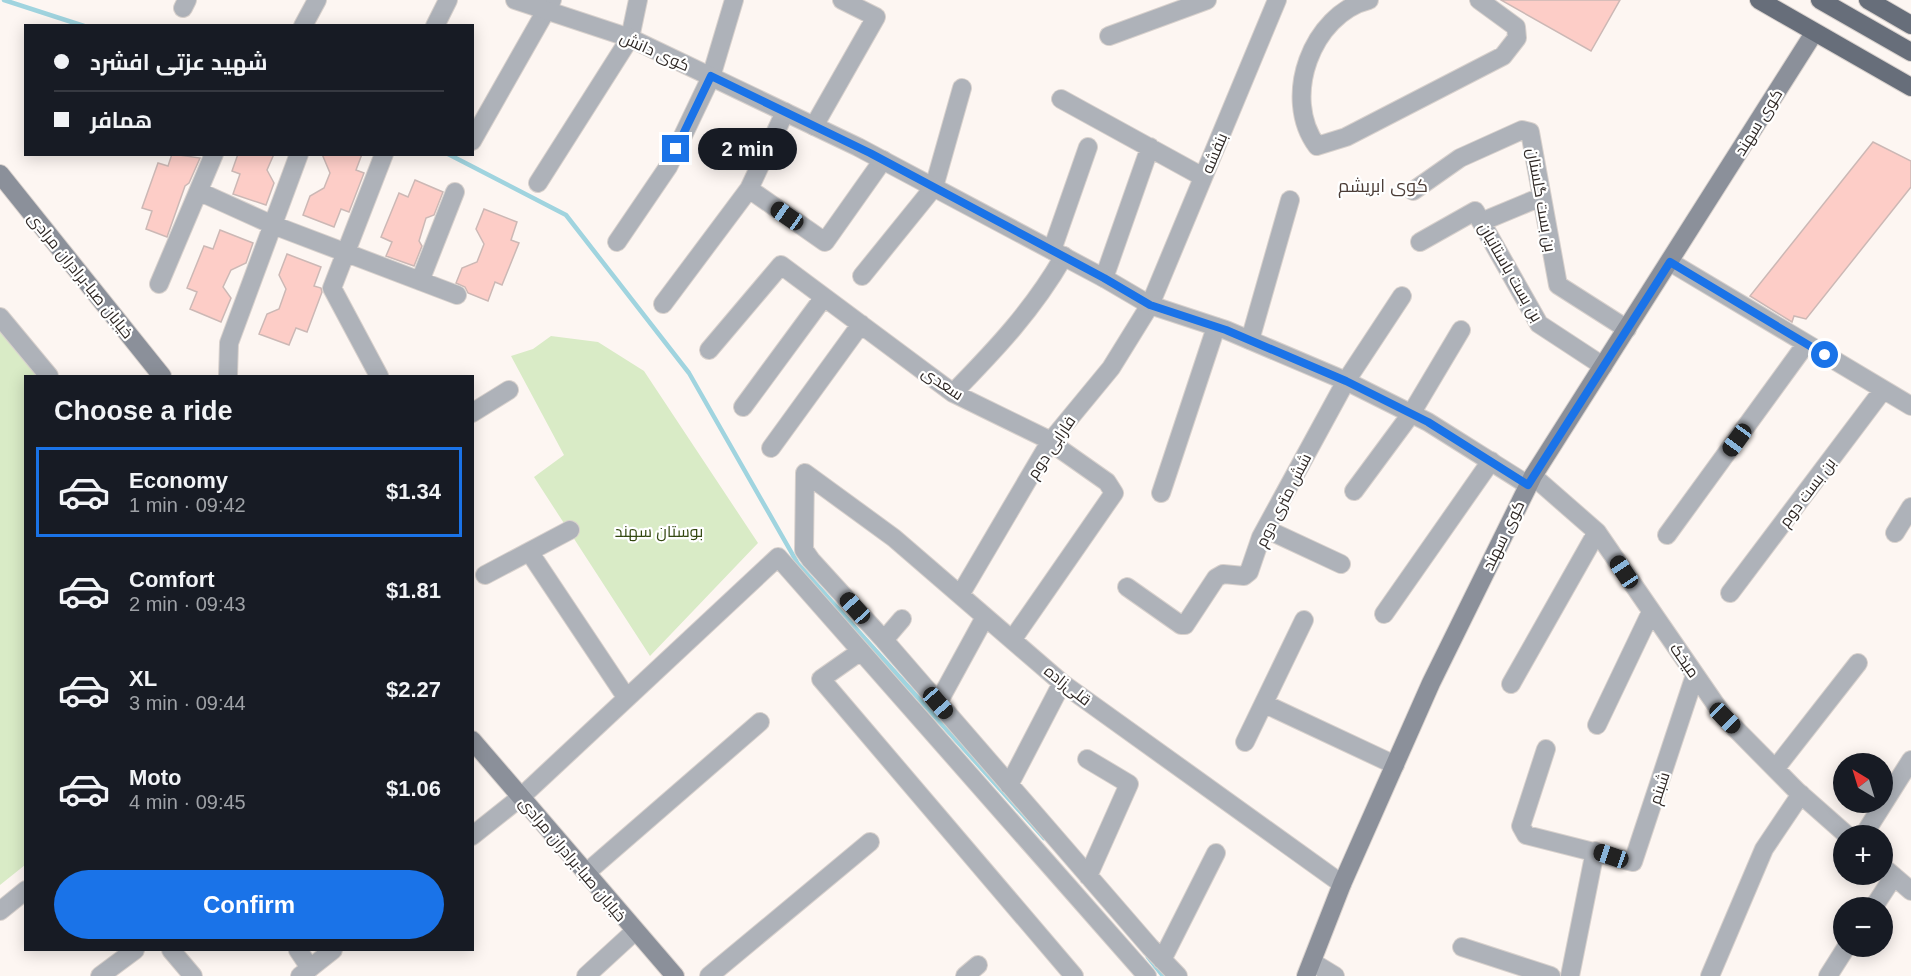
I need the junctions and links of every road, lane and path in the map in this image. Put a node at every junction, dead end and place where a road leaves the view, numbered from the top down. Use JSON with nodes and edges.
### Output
{"nodes":[{"id":1,"x":317,"y":0,"type":"edge"},
{"id":2,"x":448,"y":0,"type":"edge"},
{"id":3,"x":515,"y":0,"type":"edge"},
{"id":4,"x":638,"y":0,"type":"edge"},
{"id":5,"x":734,"y":0,"type":"edge"},
{"id":6,"x":842,"y":0,"type":"edge"},
{"id":7,"x":1207,"y":0,"type":"edge"},
{"id":8,"x":1277,"y":0,"type":"edge"},
{"id":9,"x":1369,"y":0,"type":"edge"},
{"id":10,"x":1479,"y":0,"type":"edge"},
{"id":11,"x":1759,"y":0,"type":"edge"},
{"id":12,"x":1820,"y":0,"type":"edge"},
{"id":13,"x":1868,"y":0,"type":"edge"},
{"id":14,"x":549,"y":5,"type":"edge"},
{"id":15,"x":304,"y":24,"type":"edge"},
{"id":16,"x":436,"y":24,"type":"edge"},
{"id":17,"x":1911,"y":25,"type":"edge"},
{"id":18,"x":1814,"y":33,"type":"junction"},
{"id":19,"x":1109,"y":36,"type":"dead end"},
{"id":20,"x":630,"y":38,"type":"junction"},
{"id":21,"x":1911,"y":52,"type":"edge"},
{"id":22,"x":711,"y":76,"type":"junction"},
{"id":23,"x":1911,"y":87,"type":"edge"},
{"id":24,"x":963,"y":88,"type":"dead end"},
{"id":25,"x":1061,"y":99,"type":"dead end"},
{"id":26,"x":785,"y":112,"type":"junction"},
{"id":27,"x":814,"y":126,"type":"junction"},
{"id":28,"x":474,"y":137,"type":"edge"},
{"id":29,"x":1088,"y":147,"type":"dead end"},
{"id":30,"x":1150,"y":147,"type":"junction"},
{"id":31,"x":213,"y":156,"type":"edge"},
{"id":32,"x":298,"y":156,"type":"edge"},
{"id":33,"x":383,"y":156,"type":"edge"},
{"id":34,"x":883,"y":160,"type":"junction"},
{"id":35,"x":0,"y":174,"type":"edge"},
{"id":36,"x":1203,"y":177,"type":"junction"},
{"id":37,"x":538,"y":183,"type":"dead end"},
{"id":38,"x":934,"y":187,"type":"junction"},
{"id":39,"x":749,"y":189,"type":"junction"},
{"id":40,"x":1413,"y":191,"type":"dead end"},
{"id":41,"x":200,"y":192,"type":"junction"},
{"id":42,"x":455,"y":192,"type":"dead end"},
{"id":43,"x":1541,"y":197,"type":"junction"},
{"id":44,"x":1290,"y":200,"type":"dead end"},
{"id":45,"x":1481,"y":222,"type":"junction"},
{"id":46,"x":273,"y":225,"type":"junction"},
{"id":47,"x":617,"y":242,"type":"dead end"},
{"id":48,"x":1420,"y":242,"type":"dead end"},
{"id":49,"x":347,"y":253,"type":"junction"},
{"id":50,"x":1058,"y":253,"type":"junction"},
{"id":51,"x":1670,"y":262,"type":"junction"},
{"id":52,"x":862,"y":276,"type":"dead end"},
{"id":53,"x":1104,"y":278,"type":"junction"},
{"id":54,"x":420,"y":281,"type":"junction"},
{"id":55,"x":159,"y":285,"type":"dead end"},
{"id":56,"x":457,"y":295,"type":"dead end"},
{"id":57,"x":1402,"y":296,"type":"dead end"},
{"id":58,"x":824,"y":297,"type":"junction"},
{"id":59,"x":663,"y":304,"type":"dead end"},
{"id":60,"x":1150,"y":305,"type":"junction"},
{"id":61,"x":0,"y":316,"type":"edge"},
{"id":62,"x":861,"y":324,"type":"junction"},
{"id":63,"x":1216,"y":327,"type":"junction"},
{"id":64,"x":1627,"y":329,"type":"junction"},
{"id":65,"x":1461,"y":330,"type":"dead end"},
{"id":66,"x":1250,"y":340,"type":"junction"},
{"id":67,"x":1806,"y":344,"type":"junction"},
{"id":68,"x":709,"y":350,"type":"dead end"},
{"id":69,"x":1603,"y":366,"type":"junction"},
{"id":70,"x":48,"y":375,"type":"edge"},
{"id":71,"x":161,"y":375,"type":"edge"},
{"id":72,"x":228,"y":375,"type":"edge"},
{"id":73,"x":378,"y":375,"type":"edge"},
{"id":74,"x":1346,"y":381,"type":"junction"},
{"id":75,"x":509,"y":390,"type":"dead end"},
{"id":76,"x":1883,"y":390,"type":"junction"},
{"id":77,"x":953,"y":393,"type":"junction"},
{"id":78,"x":1911,"y":406,"type":"edge"},
{"id":79,"x":743,"y":407,"type":"dead end"},
{"id":80,"x":474,"y":412,"type":"edge"},
{"id":81,"x":1411,"y":414,"type":"junction"},
{"id":82,"x":1050,"y":442,"type":"junction"},
{"id":83,"x":771,"y":448,"type":"dead end"},
{"id":84,"x":1491,"y":461,"type":"junction"},
{"id":85,"x":1531,"y":480,"type":"junction"},
{"id":86,"x":1354,"y":491,"type":"dead end"},
{"id":87,"x":1161,"y":493,"type":"dead end"},
{"id":88,"x":1911,"y":507,"type":"edge"},
{"id":89,"x":1266,"y":529,"type":"junction"},
{"id":90,"x":570,"y":530,"type":"dead end"},
{"id":91,"x":1597,"y":532,"type":"junction"},
{"id":92,"x":1895,"y":533,"type":"dead end"},
{"id":93,"x":1667,"y":535,"type":"dead end"},
{"id":94,"x":530,"y":553,"type":"junction"},
{"id":95,"x":1341,"y":564,"type":"dead end"},
{"id":96,"x":485,"y":575,"type":"dead end"},
{"id":97,"x":1127,"y":587,"type":"dead end"},
{"id":98,"x":1730,"y":593,"type":"dead end"},
{"id":99,"x":960,"y":595,"type":"junction"},
{"id":100,"x":1651,"y":612,"type":"junction"},
{"id":101,"x":1384,"y":614,"type":"dead end"},
{"id":102,"x":985,"y":617,"type":"junction"},
{"id":103,"x":902,"y":619,"type":"dead end"},
{"id":104,"x":1304,"y":620,"type":"dead end"},
{"id":105,"x":884,"y":640,"type":"junction"},
{"id":106,"x":1012,"y":640,"type":"junction"},
{"id":107,"x":861,"y":651,"type":"junction"},
{"id":108,"x":1858,"y":663,"type":"dead end"},
{"id":109,"x":1695,"y":675,"type":"junction"},
{"id":110,"x":1062,"y":683,"type":"junction"},
{"id":111,"x":1511,"y":684,"type":"dead end"},
{"id":112,"x":626,"y":697,"type":"junction"},
{"id":113,"x":938,"y":703,"type":"junction"},
{"id":114,"x":1265,"y":704,"type":"junction"},
{"id":115,"x":760,"y":722,"type":"dead end"},
{"id":116,"x":1597,"y":725,"type":"dead end"},
{"id":117,"x":474,"y":742,"type":"edge"},
{"id":118,"x":1245,"y":742,"type":"dead end"},
{"id":119,"x":1546,"y":749,"type":"dead end"},
{"id":120,"x":1087,"y":759,"type":"dead end"},
{"id":121,"x":1911,"y":760,"type":"edge"},
{"id":122,"x":1395,"y":765,"type":"junction"},
{"id":123,"x":1775,"y":769,"type":"junction"},
{"id":124,"x":1009,"y":784,"type":"junction"},
{"id":125,"x":1801,"y":794,"type":"junction"},
{"id":126,"x":521,"y":797,"type":"junction"},
{"id":127,"x":1836,"y":825,"type":"edge"},
{"id":128,"x":1870,"y":825,"type":"edge"},
{"id":129,"x":474,"y":834,"type":"edge"},
{"id":130,"x":870,"y":842,"type":"dead end"},
{"id":131,"x":1595,"y":851,"type":"junction"},
{"id":132,"x":1216,"y":853,"type":"dead end"},
{"id":133,"x":586,"y":873,"type":"junction"},
{"id":134,"x":1893,"y":875,"type":"edge"},
{"id":135,"x":1088,"y":876,"type":"junction"},
{"id":136,"x":1342,"y":884,"type":"junction"},
{"id":137,"x":1911,"y":890,"type":"edge"},
{"id":138,"x":24,"y":892,"type":"edge"},
{"id":139,"x":0,"y":911,"type":"edge"},
{"id":140,"x":635,"y":931,"type":"junction"},
{"id":141,"x":1462,"y":947,"type":"dead end"},
{"id":142,"x":134,"y":951,"type":"edge"},
{"id":143,"x":172,"y":951,"type":"edge"},
{"id":144,"x":298,"y":951,"type":"edge"},
{"id":145,"x":332,"y":951,"type":"edge"},
{"id":146,"x":1840,"y":957,"type":"edge"},
{"id":147,"x":1162,"y":960,"type":"junction"},
{"id":148,"x":1309,"y":969,"type":"edge"},
{"id":149,"x":305,"y":972,"type":"edge"},
{"id":150,"x":100,"y":976,"type":"edge"},
{"id":151,"x":193,"y":976,"type":"edge"},
{"id":152,"x":586,"y":976,"type":"edge"},
{"id":153,"x":675,"y":976,"type":"edge"},
{"id":154,"x":709,"y":976,"type":"edge"},
{"id":155,"x":1074,"y":976,"type":"edge"},
{"id":156,"x":1147,"y":976,"type":"edge"},
{"id":157,"x":1178,"y":976,"type":"edge"},
{"id":158,"x":1335,"y":976,"type":"edge"},
{"id":159,"x":1551,"y":976,"type":"edge"},
{"id":160,"x":1570,"y":976,"type":"edge"},
{"id":161,"x":1710,"y":976,"type":"edge"},
{"id":162,"x":1828,"y":976,"type":"edge"}],
"edges":[{"from":1,"to":15,"type":"street"},
{"from":2,"to":16,"type":"street"},
{"from":3,"to":14,"type":"street","name":"کوی دانش"},
{"from":4,"to":20,"type":"street"},
{"from":5,"to":22,"type":"street"},
{"from":6,"to":27,"type":"street"},
{"from":7,"to":19,"type":"street"},
{"from":8,"to":36,"type":"street","name":"بنفشه"},
{"from":9,"to":10,"type":"street"},
{"from":11,"to":18,"type":"highway"},
{"from":12,"to":21,"type":"highway"},
{"from":13,"to":17,"type":"highway"},
{"from":14,"to":20,"type":"street","name":"کوی دانش"},
{"from":14,"to":28,"type":"street"},
{"from":18,"to":23,"type":"highway"},
{"from":18,"to":51,"type":"main road","name":"کوی سهند"},
{"from":20,"to":22,"type":"street","name":"کوی دانش"},
{"from":20,"to":37,"type":"street"},
{"from":22,"to":26,"type":"street","name":"کوی دانش"},
{"from":22,"to":47,"type":"street"},
{"from":24,"to":38,"type":"street"},
{"from":25,"to":30,"type":"street"},
{"from":26,"to":27,"type":"street","name":"کوی دانش"},
{"from":26,"to":39,"type":"street"},
{"from":27,"to":34,"type":"street","name":"کوی دانش"},
{"from":29,"to":50,"type":"street"},
{"from":30,"to":36,"type":"street"},
{"from":30,"to":53,"type":"street"},
{"from":31,"to":41,"type":"street"},
{"from":32,"to":46,"type":"street"},
{"from":33,"to":49,"type":"street"},
{"from":34,"to":38,"type":"street","name":"کوی دانش"},
{"from":34,"to":39,"type":"street"},
{"from":35,"to":71,"type":"main road","name":"خیابان صبا-برادران مرادی"},
{"from":36,"to":60,"type":"street","name":"بنفشه"},
{"from":38,"to":50,"type":"street","name":"کوی دانش"},
{"from":38,"to":52,"type":"street"},
{"from":39,"to":59,"type":"street"},
{"from":40,"to":43,"type":"street","name":"بن بست گلستان"},
{"from":41,"to":46,"type":"street"},
{"from":41,"to":55,"type":"street"},
{"from":42,"to":54,"type":"street"},
{"from":43,"to":45,"type":"street"},
{"from":43,"to":64,"type":"street","name":"بن بست گلستان"},
{"from":44,"to":66,"type":"street"},
{"from":45,"to":48,"type":"street","name":"بن بست باستانیان"},
{"from":45,"to":69,"type":"street","name":"بن بست باستانیان"},
{"from":46,"to":49,"type":"street"},
{"from":46,"to":72,"type":"street"},
{"from":49,"to":54,"type":"street"},
{"from":49,"to":73,"type":"street"},
{"from":50,"to":53,"type":"street","name":"کوی دانش"},
{"from":50,"to":77,"type":"street"},
{"from":51,"to":64,"type":"main road","name":"کوی سهند"},
{"from":51,"to":67,"type":"street"},
{"from":53,"to":60,"type":"street","name":"کوی دانش"},
{"from":54,"to":56,"type":"street"},
{"from":57,"to":74,"type":"street","name":"شش متری دوم"},
{"from":58,"to":62,"type":"street","name":"سعدی"},
{"from":58,"to":68,"type":"street","name":"سعدی"},
{"from":58,"to":79,"type":"street"},
{"from":60,"to":63,"type":"street","name":"کوی دانش"},
{"from":60,"to":82,"type":"street","name":"فارابی دوم"},
{"from":61,"to":70,"type":"street"},
{"from":62,"to":77,"type":"street","name":"سعدی"},
{"from":62,"to":83,"type":"street"},
{"from":63,"to":66,"type":"street","name":"کوی دانش"},
{"from":63,"to":87,"type":"street"},
{"from":64,"to":69,"type":"main road","name":"کوی سهند"},
{"from":65,"to":81,"type":"street"},
{"from":66,"to":74,"type":"street","name":"کوی دانش"},
{"from":67,"to":76,"type":"street"},
{"from":67,"to":93,"type":"street"},
{"from":69,"to":85,"type":"main road","name":"کوی سهند"},
{"from":74,"to":81,"type":"street","name":"کوی دانش"},
{"from":74,"to":89,"type":"street","name":"شش متری دوم"},
{"from":75,"to":80,"type":"street"},
{"from":76,"to":78,"type":"street"},
{"from":76,"to":98,"type":"street","name":"بن بست دوم"},
{"from":77,"to":82,"type":"street","name":"سعدی"},
{"from":81,"to":84,"type":"street","name":"کوی دانش"},
{"from":81,"to":86,"type":"street"},
{"from":82,"to":99,"type":"street","name":"فارابی دوم"},
{"from":82,"to":106,"type":"street","name":"سعدی"},
{"from":84,"to":85,"type":"street","name":"کوی دانش"},
{"from":84,"to":101,"type":"street"},
{"from":85,"to":91,"type":"street","name":"میخک"},
{"from":85,"to":122,"type":"main road","name":"کوی سهند"},
{"from":88,"to":92,"type":"street"},
{"from":89,"to":95,"type":"street"},
{"from":89,"to":97,"type":"street","name":"شش متری دوم"},
{"from":90,"to":94,"type":"street"},
{"from":91,"to":100,"type":"street","name":"میخک"},
{"from":91,"to":111,"type":"street"},
{"from":94,"to":96,"type":"street"},
{"from":94,"to":112,"type":"street"},
{"from":99,"to":102,"type":"street","name":"قلی‌زاده"},
{"from":99,"to":105,"type":"street","name":"قلی‌زاده"},
{"from":100,"to":109,"type":"street","name":"میخک"},
{"from":100,"to":116,"type":"street"},
{"from":102,"to":106,"type":"street","name":"قلی‌زاده"},
{"from":102,"to":113,"type":"street"},
{"from":103,"to":105,"type":"street"},
{"from":104,"to":114,"type":"street"},
{"from":105,"to":113,"type":"street"},
{"from":106,"to":110,"type":"street","name":"قلی‌زاده"},
{"from":107,"to":112,"type":"street"},
{"from":107,"to":155,"type":"street"},
{"from":107,"to":156,"type":"street"},
{"from":108,"to":123,"type":"street"},
{"from":109,"to":123,"type":"street","name":"میخک"},
{"from":109,"to":131,"type":"street","name":"شبنم"},
{"from":110,"to":124,"type":"street"},
{"from":110,"to":136,"type":"street","name":"قلی‌زاده"},
{"from":112,"to":126,"type":"street"},
{"from":113,"to":124,"type":"street"},
{"from":114,"to":118,"type":"street"},
{"from":114,"to":122,"type":"street"},
{"from":115,"to":133,"type":"street"},
{"from":117,"to":126,"type":"main road","name":"خیابان صبا-برادران مرادی"},
{"from":119,"to":131,"type":"street","name":"شبنم"},
{"from":120,"to":135,"type":"street"},
{"from":121,"to":128,"type":"street"},
{"from":122,"to":136,"type":"main road","name":"کوی سهند"},
{"from":123,"to":125,"type":"street","name":"میخک"},
{"from":124,"to":135,"type":"street"},
{"from":125,"to":127,"type":"street","name":"میخک"},
{"from":125,"to":161,"type":"street"},
{"from":126,"to":129,"type":"street"},
{"from":126,"to":133,"type":"main road","name":"خیابان صبا-برادران مرادی"},
{"from":130,"to":154,"type":"street"},
{"from":131,"to":160,"type":"street"},
{"from":132,"to":147,"type":"street"},
{"from":133,"to":140,"type":"main road","name":"خیابان صبا-برادران مرادی"},
{"from":134,"to":137,"type":"street"},
{"from":135,"to":147,"type":"street"},
{"from":136,"to":148,"type":"main road","name":"کوی سهند"},
{"from":138,"to":139,"type":"street"},
{"from":140,"to":152,"type":"street"},
{"from":140,"to":153,"type":"main road","name":"خیابان صبا-برادران مرادی"},
{"from":141,"to":159,"type":"street"},
{"from":142,"to":150,"type":"street"},
{"from":143,"to":151,"type":"street"},
{"from":144,"to":149,"type":"street"},
{"from":145,"to":149,"type":"street"},
{"from":146,"to":162,"type":"street"},
{"from":147,"to":157,"type":"street"},
{"from":148,"to":158,"type":"street"}]}
